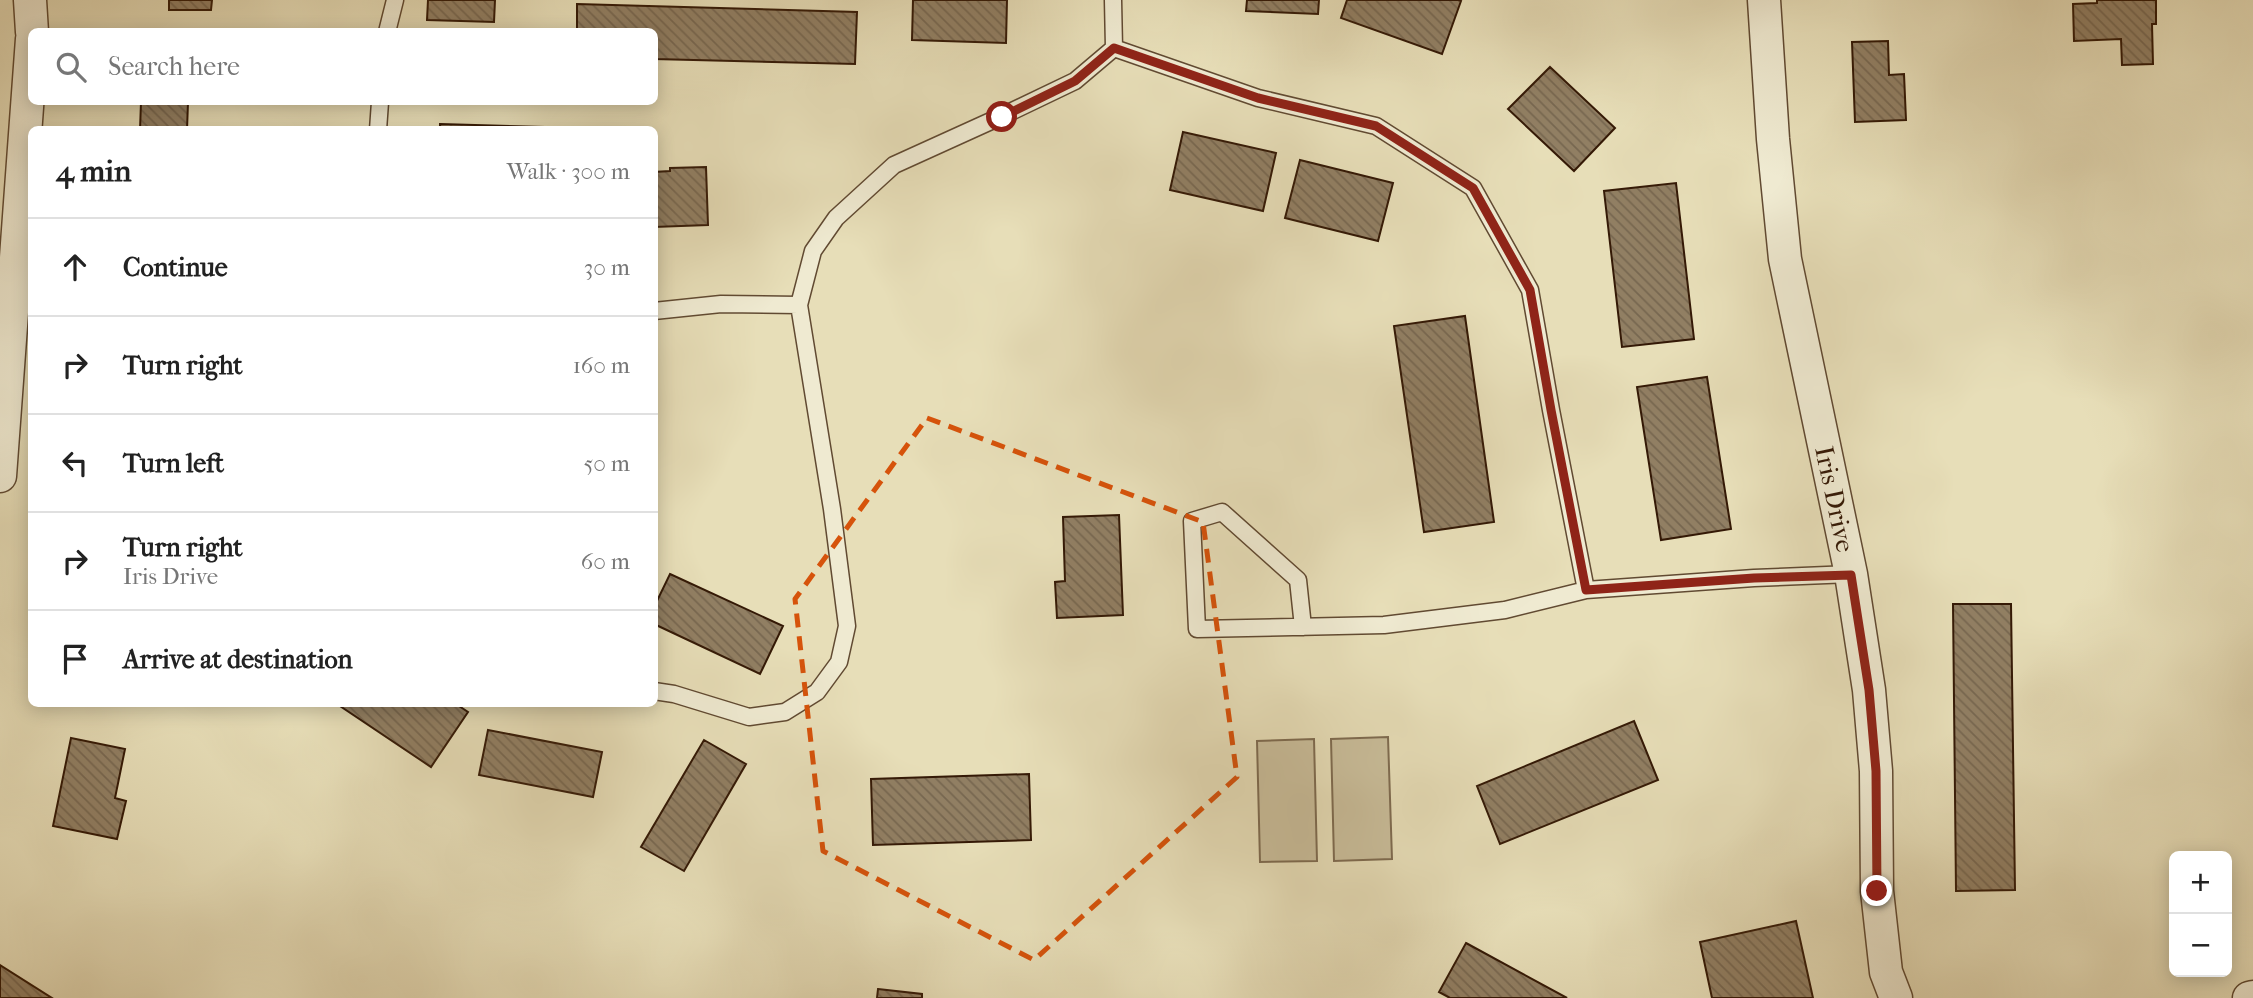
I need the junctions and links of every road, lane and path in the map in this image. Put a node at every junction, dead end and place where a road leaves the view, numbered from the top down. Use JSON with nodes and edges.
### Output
{"nodes":[{"id":1,"x":30,"y":0,"type":"edge"},
{"id":2,"x":395,"y":0,"type":"edge"},
{"id":3,"x":1113,"y":0,"type":"edge"},
{"id":4,"x":1764,"y":0,"type":"edge"},
{"id":5,"x":32,"y":28,"type":"edge"},
{"id":6,"x":388,"y":28,"type":"edge"},
{"id":7,"x":1114,"y":48,"type":"junction"},
{"id":8,"x":28,"y":94,"type":"edge"},
{"id":9,"x":380,"y":105,"type":"edge"},
{"id":10,"x":378,"y":126,"type":"edge"},
{"id":11,"x":799,"y":305,"type":"junction"},
{"id":12,"x":658,"y":311,"type":"edge"},
{"id":13,"x":0,"y":476,"type":"edge"},
{"id":14,"x":1851,"y":575,"type":"junction"},
{"id":15,"x":1586,"y":590,"type":"junction"},
{"id":16,"x":1303,"y":627,"type":"junction"},
{"id":17,"x":658,"y":692,"type":"edge"},
{"id":18,"x":1896,"y":998,"type":"edge"}],
"edges":[{"from":1,"to":5,"type":"street"},
{"from":2,"to":6,"type":"lane"},
{"from":3,"to":7,"type":"lane"},
{"from":4,"to":14,"type":"street","name":"Iris Drive"},
{"from":7,"to":11,"type":"lane"},
{"from":7,"to":15,"type":"lane"},
{"from":8,"to":13,"type":"street"},
{"from":9,"to":10,"type":"lane"},
{"from":11,"to":12,"type":"lane"},
{"from":11,"to":17,"type":"lane"},
{"from":14,"to":15,"type":"lane"},
{"from":14,"to":18,"type":"street","name":"Iris Drive"},
{"from":15,"to":16,"type":"lane"},
{"from":16,"to":16,"type":"lane"}]}
